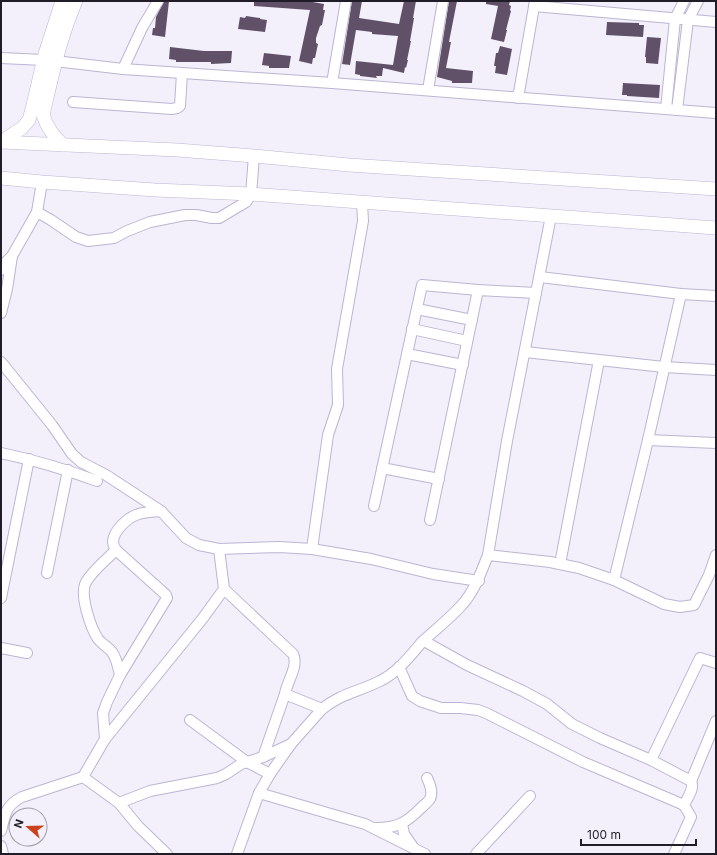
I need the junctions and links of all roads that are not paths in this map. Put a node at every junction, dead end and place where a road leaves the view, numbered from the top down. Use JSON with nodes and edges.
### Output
{"nodes":[{"id":1,"x":62,"y":1,"type":"edge"},
{"id":2,"x":76,"y":1,"type":"edge"},
{"id":3,"x":158,"y":1,"type":"edge"},
{"id":4,"x":346,"y":1,"type":"edge"},
{"id":5,"x":443,"y":1,"type":"edge"},
{"id":6,"x":684,"y":1,"type":"edge"},
{"id":7,"x":698,"y":1,"type":"edge"},
{"id":8,"x":534,"y":4,"type":"edge"},
{"id":9,"x":675,"y":19,"type":"junction"},
{"id":10,"x":688,"y":20,"type":"junction"},
{"id":11,"x":716,"y":22,"type":"edge"},
{"id":12,"x":1,"y":58,"type":"edge"},
{"id":13,"x":49,"y":61,"type":"junction"},
{"id":14,"x":122,"y":69,"type":"junction"},
{"id":15,"x":182,"y":73,"type":"junction"},
{"id":16,"x":332,"y":83,"type":"junction"},
{"id":17,"x":428,"y":90,"type":"junction"},
{"id":18,"x":518,"y":98,"type":"junction"},
{"id":19,"x":73,"y":102,"type":"dead end"},
{"id":20,"x":666,"y":109,"type":"junction"},
{"id":21,"x":677,"y":110,"type":"junction"},
{"id":22,"x":716,"y":113,"type":"edge"},
{"id":23,"x":1,"y":142,"type":"edge"},
{"id":24,"x":63,"y":145,"type":"junction"},
{"id":25,"x":254,"y":156,"type":"junction"},
{"id":26,"x":1,"y":178,"type":"edge"},
{"id":27,"x":42,"y":182,"type":"junction"},
{"id":28,"x":716,"y":189,"type":"edge"},
{"id":29,"x":251,"y":194,"type":"junction"},
{"id":30,"x":362,"y":203,"type":"junction"},
{"id":31,"x":37,"y":212,"type":"junction"},
{"id":32,"x":551,"y":216,"type":"junction"},
{"id":33,"x":716,"y":228,"type":"edge"},
{"id":34,"x":12,"y":256,"type":"junction"},
{"id":35,"x":2,"y":264,"type":"edge"},
{"id":36,"x":540,"y":277,"type":"junction"},
{"id":37,"x":478,"y":290,"type":"junction"},
{"id":38,"x":536,"y":293,"type":"junction"},
{"id":39,"x":681,"y":294,"type":"junction"},
{"id":40,"x":716,"y":296,"type":"edge"},
{"id":41,"x":417,"y":309,"type":"junction"},
{"id":42,"x":1,"y":313,"type":"edge"},
{"id":43,"x":472,"y":320,"type":"junction"},
{"id":44,"x":412,"y":330,"type":"junction"},
{"id":45,"x":467,"y":341,"type":"junction"},
{"id":46,"x":525,"y":352,"type":"junction"},
{"id":47,"x":407,"y":354,"type":"junction"},
{"id":48,"x":599,"y":360,"type":"junction"},
{"id":49,"x":1,"y":362,"type":"edge"},
{"id":50,"x":462,"y":365,"type":"junction"},
{"id":51,"x":664,"y":367,"type":"junction"},
{"id":52,"x":716,"y":370,"type":"edge"},
{"id":53,"x":648,"y":440,"type":"junction"},
{"id":54,"x":716,"y":443,"type":"edge"},
{"id":55,"x":1,"y":453,"type":"edge"},
{"id":56,"x":29,"y":459,"type":"junction"},
{"id":57,"x":382,"y":468,"type":"junction"},
{"id":58,"x":68,"y":470,"type":"junction"},
{"id":59,"x":439,"y":478,"type":"junction"},
{"id":60,"x":97,"y":481,"type":"dead end"},
{"id":61,"x":374,"y":506,"type":"dead end"},
{"id":62,"x":161,"y":511,"type":"junction"},
{"id":63,"x":430,"y":520,"type":"dead end"},
{"id":64,"x":219,"y":549,"type":"junction"},
{"id":65,"x":312,"y":549,"type":"junction"},
{"id":66,"x":116,"y":550,"type":"junction"},
{"id":67,"x":488,"y":555,"type":"junction"},
{"id":68,"x":716,"y":555,"type":"edge"},
{"id":69,"x":560,"y":564,"type":"junction"},
{"id":70,"x":47,"y":574,"type":"dead end"},
{"id":71,"x":614,"y":580,"type":"junction"},
{"id":72,"x":478,"y":581,"type":"junction"},
{"id":73,"x":224,"y":589,"type":"junction"},
{"id":74,"x":1,"y":598,"type":"edge"},
{"id":75,"x":424,"y":641,"type":"junction"},
{"id":76,"x":1,"y":648,"type":"edge"},
{"id":77,"x":27,"y":653,"type":"dead end"},
{"id":78,"x":716,"y":663,"type":"edge"},
{"id":79,"x":399,"y":667,"type":"junction"},
{"id":80,"x":120,"y":675,"type":"junction"},
{"id":81,"x":285,"y":694,"type":"junction"},
{"id":82,"x":322,"y":709,"type":"junction"},
{"id":83,"x":190,"y":720,"type":"dead end"},
{"id":84,"x":716,"y":721,"type":"edge"},
{"id":85,"x":105,"y":738,"type":"junction"},
{"id":86,"x":291,"y":744,"type":"junction"},
{"id":87,"x":263,"y":757,"type":"junction"},
{"id":88,"x":651,"y":760,"type":"junction"},
{"id":89,"x":248,"y":762,"type":"junction"},
{"id":90,"x":270,"y":774,"type":"junction"},
{"id":91,"x":82,"y":776,"type":"junction"},
{"id":92,"x":428,"y":778,"type":"dead end"},
{"id":93,"x":691,"y":782,"type":"junction"},
{"id":94,"x":259,"y":793,"type":"junction"},
{"id":95,"x":530,"y":796,"type":"dead end"},
{"id":96,"x":119,"y":803,"type":"junction"},
{"id":97,"x":684,"y":805,"type":"junction"},
{"id":98,"x":402,"y":824,"type":"junction"},
{"id":99,"x":374,"y":828,"type":"junction"},
{"id":100,"x":1,"y":831,"type":"edge"},
{"id":101,"x":1,"y":846,"type":"edge"},
{"id":102,"x":413,"y":848,"type":"junction"},
{"id":103,"x":3,"y":854,"type":"edge"},
{"id":104,"x":167,"y":854,"type":"edge"},
{"id":105,"x":237,"y":854,"type":"edge"},
{"id":106,"x":425,"y":854,"type":"edge"},
{"id":107,"x":476,"y":854,"type":"edge"},
{"id":108,"x":674,"y":854,"type":"edge"}],
"edges":[{"from":1,"to":13,"type":"main road"},
{"from":2,"to":13,"type":"main road"},
{"from":3,"to":14,"type":"street"},
{"from":4,"to":16,"type":"street"},
{"from":5,"to":17,"type":"street"},
{"from":6,"to":9,"type":"street"},
{"from":7,"to":10,"type":"street"},
{"from":8,"to":9,"type":"street"},
{"from":8,"to":18,"type":"street"},
{"from":9,"to":10,"type":"street"},
{"from":9,"to":20,"type":"street"},
{"from":10,"to":11,"type":"street"},
{"from":10,"to":21,"type":"street"},
{"from":12,"to":13,"type":"street"},
{"from":13,"to":14,"type":"street"},
{"from":13,"to":23,"type":"main road"},
{"from":13,"to":24,"type":"main road"},
{"from":14,"to":15,"type":"street"},
{"from":15,"to":16,"type":"street"},
{"from":15,"to":19,"type":"street"},
{"from":16,"to":17,"type":"street"},
{"from":17,"to":18,"type":"street"},
{"from":18,"to":20,"type":"street"},
{"from":20,"to":21,"type":"street"},
{"from":21,"to":22,"type":"street"},
{"from":23,"to":24,"type":"main road"},
{"from":24,"to":25,"type":"main road"},
{"from":25,"to":28,"type":"main road"},
{"from":25,"to":29,"type":"street"},
{"from":26,"to":27,"type":"main road"},
{"from":27,"to":29,"type":"main road"},
{"from":27,"to":31,"type":"street"},
{"from":29,"to":30,"type":"main road"},
{"from":29,"to":31,"type":"street"},
{"from":30,"to":32,"type":"main road"},
{"from":30,"to":65,"type":"street"},
{"from":31,"to":34,"type":"street"},
{"from":32,"to":33,"type":"main road"},
{"from":32,"to":36,"type":"street"},
{"from":34,"to":35,"type":"street"},
{"from":34,"to":42,"type":"street"},
{"from":36,"to":38,"type":"street"},
{"from":36,"to":39,"type":"street"},
{"from":37,"to":38,"type":"street"},
{"from":37,"to":41,"type":"street"},
{"from":37,"to":43,"type":"street"},
{"from":38,"to":46,"type":"street"},
{"from":39,"to":40,"type":"street"},
{"from":39,"to":51,"type":"street"},
{"from":41,"to":43,"type":"street"},
{"from":41,"to":44,"type":"street"},
{"from":43,"to":45,"type":"street"},
{"from":44,"to":45,"type":"street"},
{"from":44,"to":47,"type":"street"},
{"from":45,"to":50,"type":"street"},
{"from":46,"to":48,"type":"street"},
{"from":46,"to":67,"type":"street"},
{"from":47,"to":50,"type":"street"},
{"from":47,"to":57,"type":"street"},
{"from":48,"to":51,"type":"street"},
{"from":48,"to":69,"type":"street"},
{"from":49,"to":62,"type":"street"},
{"from":50,"to":59,"type":"street"},
{"from":51,"to":52,"type":"street"},
{"from":51,"to":53,"type":"street"},
{"from":53,"to":54,"type":"street"},
{"from":53,"to":71,"type":"street"},
{"from":55,"to":56,"type":"street"},
{"from":56,"to":58,"type":"street"},
{"from":56,"to":74,"type":"street"},
{"from":57,"to":59,"type":"street"},
{"from":57,"to":61,"type":"street"},
{"from":58,"to":60,"type":"street"},
{"from":58,"to":70,"type":"street"},
{"from":59,"to":63,"type":"street"},
{"from":62,"to":64,"type":"street"},
{"from":62,"to":66,"type":"street"},
{"from":64,"to":65,"type":"street"},
{"from":64,"to":73,"type":"street"},
{"from":65,"to":72,"type":"street"},
{"from":66,"to":80,"type":"street"},
{"from":66,"to":80,"type":"street"},
{"from":67,"to":69,"type":"street"},
{"from":67,"to":72,"type":"street"},
{"from":68,"to":71,"type":"street"},
{"from":69,"to":71,"type":"street"},
{"from":72,"to":75,"type":"street"},
{"from":73,"to":81,"type":"street"},
{"from":73,"to":85,"type":"street"},
{"from":75,"to":79,"type":"street"},
{"from":75,"to":88,"type":"street"},
{"from":76,"to":77,"type":"street"},
{"from":78,"to":88,"type":"street"},
{"from":79,"to":82,"type":"street"},
{"from":79,"to":97,"type":"street"},
{"from":80,"to":85,"type":"street"},
{"from":81,"to":82,"type":"street"},
{"from":81,"to":87,"type":"street"},
{"from":82,"to":86,"type":"street"},
{"from":83,"to":89,"type":"street"},
{"from":84,"to":93,"type":"street"},
{"from":85,"to":91,"type":"street"},
{"from":86,"to":87,"type":"street"},
{"from":86,"to":90,"type":"street"},
{"from":87,"to":89,"type":"street"},
{"from":88,"to":93,"type":"street"},
{"from":89,"to":90,"type":"street"},
{"from":89,"to":96,"type":"street"},
{"from":90,"to":94,"type":"street"},
{"from":91,"to":96,"type":"street"},
{"from":91,"to":100,"type":"street"},
{"from":92,"to":98,"type":"street"},
{"from":93,"to":97,"type":"street"},
{"from":94,"to":99,"type":"street"},
{"from":94,"to":105,"type":"street"},
{"from":95,"to":107,"type":"street"},
{"from":96,"to":104,"type":"street"},
{"from":97,"to":108,"type":"street"},
{"from":98,"to":99,"type":"street"},
{"from":98,"to":102,"type":"street"},
{"from":99,"to":102,"type":"street"},
{"from":101,"to":103,"type":"street"},
{"from":102,"to":106,"type":"street"}]}
